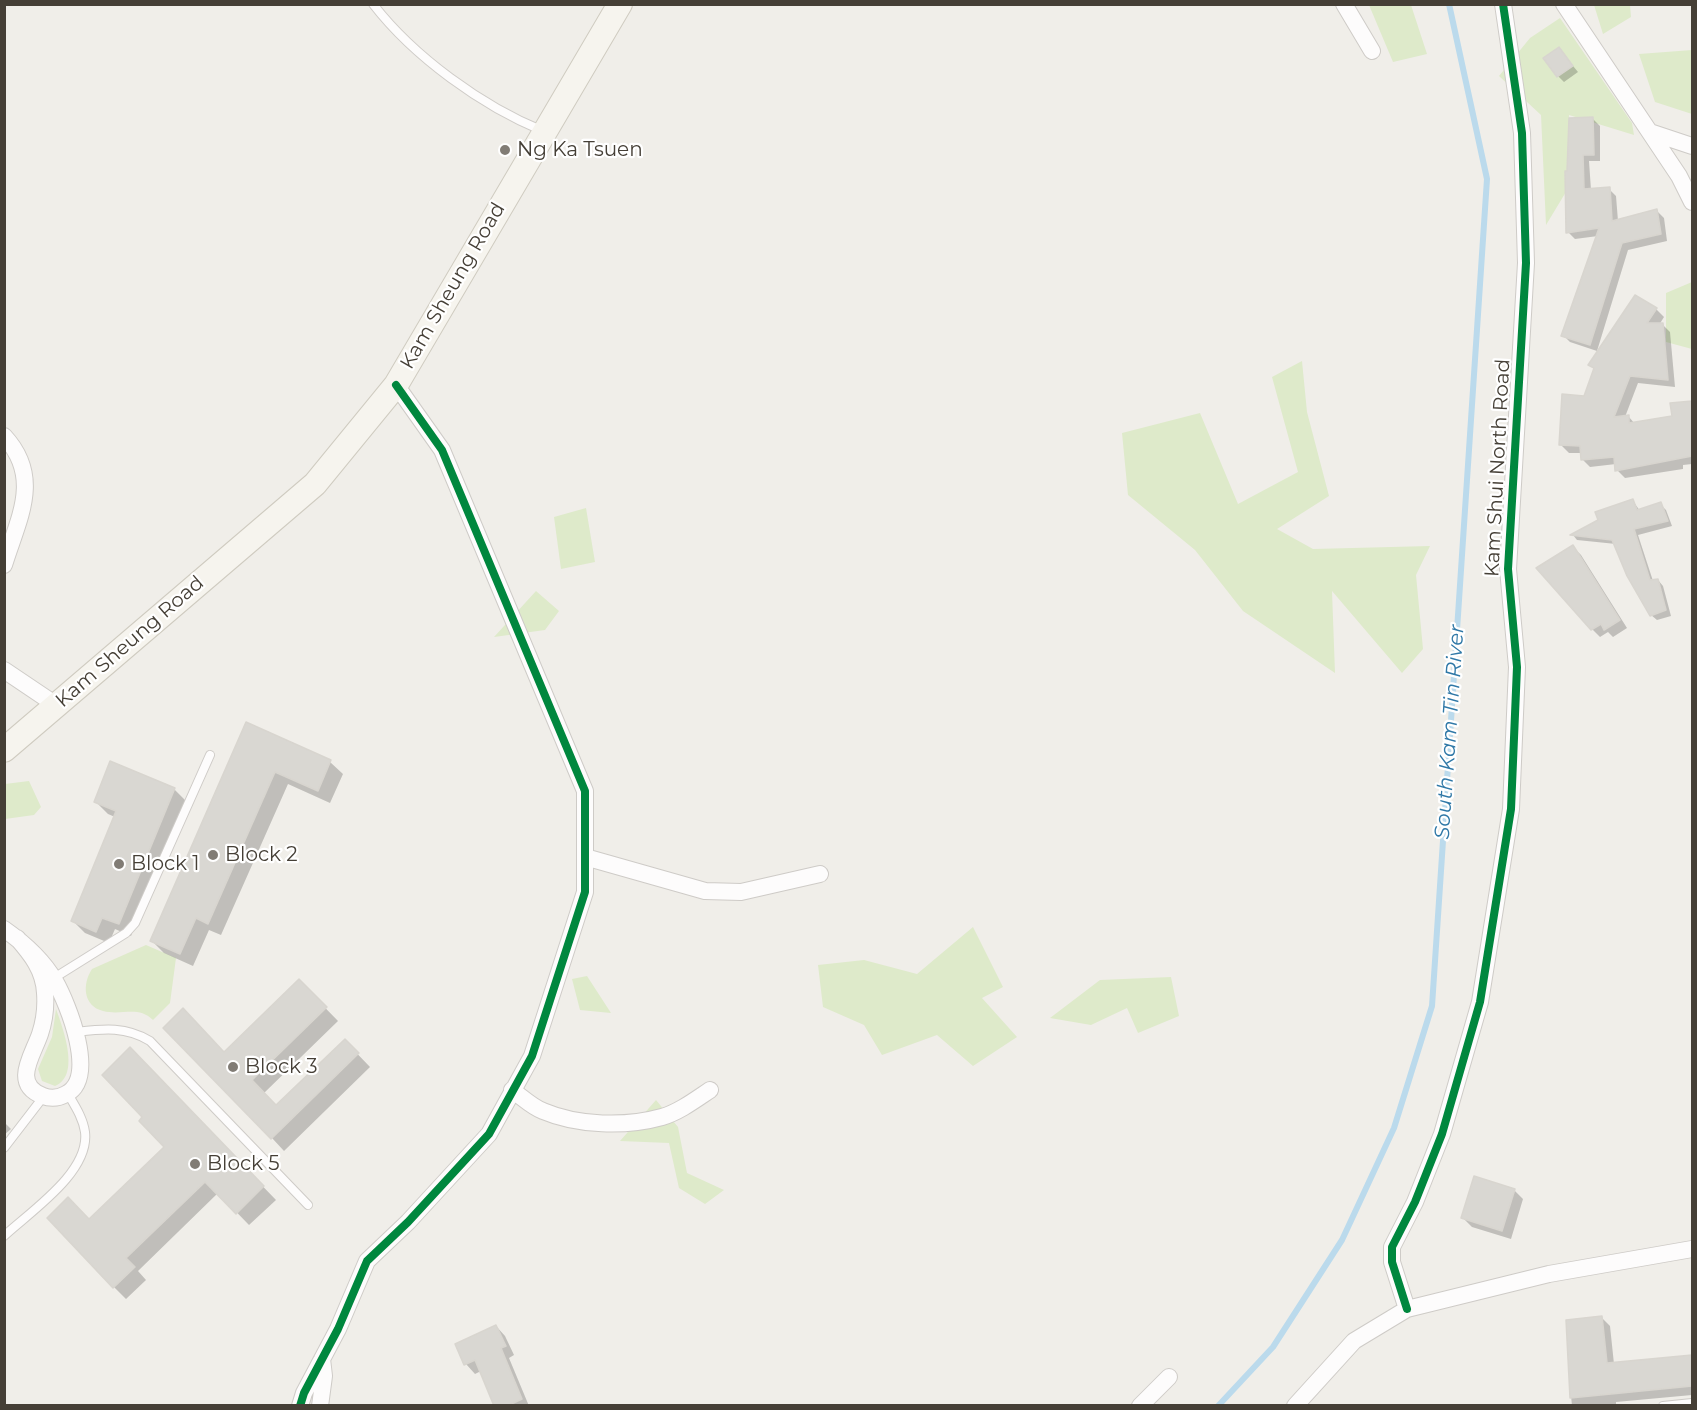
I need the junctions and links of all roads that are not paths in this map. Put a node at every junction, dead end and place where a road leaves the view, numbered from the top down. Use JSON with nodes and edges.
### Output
{"nodes":[{"id":1,"x":373,"y":4,"type":"edge"},
{"id":2,"x":620,"y":4,"type":"edge"},
{"id":3,"x":1344,"y":4,"type":"edge"},
{"id":4,"x":1503,"y":4,"type":"edge"},
{"id":5,"x":1564,"y":4,"type":"edge"},
{"id":6,"x":1372,"y":51,"type":"dead end"},
{"id":7,"x":543,"y":131,"type":"junction"},
{"id":8,"x":1650,"y":132,"type":"junction"},
{"id":9,"x":1692,"y":146,"type":"edge"},
{"id":10,"x":1692,"y":202,"type":"edge"},
{"id":11,"x":396,"y":386,"type":"junction"},
{"id":12,"x":4,"y":436,"type":"edge"},
{"id":13,"x":4,"y":565,"type":"edge"},
{"id":14,"x":4,"y":670,"type":"edge"},
{"id":15,"x":56,"y":705,"type":"junction"},
{"id":16,"x":4,"y":750,"type":"edge"},
{"id":17,"x":210,"y":755,"type":"dead end"},
{"id":18,"x":585,"y":857,"type":"junction"},
{"id":19,"x":820,"y":874,"type":"dead end"},
{"id":20,"x":11,"y":933,"type":"edge"},
{"id":21,"x":54,"y":978,"type":"junction"},
{"id":22,"x":75,"y":1032,"type":"junction"},
{"id":23,"x":512,"y":1090,"type":"junction"},
{"id":24,"x":710,"y":1090,"type":"dead end"},
{"id":25,"x":68,"y":1094,"type":"junction"},
{"id":26,"x":44,"y":1096,"type":"junction"},
{"id":27,"x":4,"y":1148,"type":"edge"},
{"id":28,"x":308,"y":1205,"type":"dead end"},
{"id":29,"x":4,"y":1236,"type":"edge"},
{"id":30,"x":1692,"y":1249,"type":"edge"},
{"id":31,"x":1407,"y":1309,"type":"junction"},
{"id":32,"x":322,"y":1358,"type":"junction"},
{"id":33,"x":1169,"y":1377,"type":"dead end"},
{"id":34,"x":1692,"y":1403,"type":"edge"},
{"id":35,"x":300,"y":1406,"type":"edge"},
{"id":36,"x":320,"y":1406,"type":"edge"},
{"id":37,"x":1140,"y":1406,"type":"edge"},
{"id":38,"x":1295,"y":1406,"type":"edge"},
{"id":39,"x":1663,"y":1406,"type":"edge"}],
"edges":[{"from":1,"to":7,"type":"lane"},
{"from":2,"to":7,"type":"main road","name":"Kam Sheung Road"},
{"from":3,"to":6,"type":"street"},
{"from":4,"to":31,"type":"street","name":"Kam Shui North Road"},
{"from":5,"to":8,"type":"street"},
{"from":7,"to":11,"type":"main road","name":"Kam Sheung Road"},
{"from":8,"to":9,"type":"street"},
{"from":8,"to":10,"type":"street"},
{"from":11,"to":15,"type":"main road","name":"Kam Sheung Road"},
{"from":11,"to":18,"type":"street"},
{"from":12,"to":13,"type":"street"},
{"from":14,"to":15,"type":"street"},
{"from":15,"to":16,"type":"main road","name":"Kam Sheung Road"},
{"from":17,"to":21,"type":"lane"},
{"from":18,"to":19,"type":"street"},
{"from":18,"to":23,"type":"street"},
{"from":20,"to":21,"type":"street"},
{"from":20,"to":26,"type":"street"},
{"from":21,"to":22,"type":"street"},
{"from":22,"to":25,"type":"street"},
{"from":22,"to":28,"type":"lane"},
{"from":23,"to":24,"type":"street"},
{"from":23,"to":32,"type":"street"},
{"from":25,"to":26,"type":"street"},
{"from":25,"to":29,"type":"lane"},
{"from":26,"to":27,"type":"lane"},
{"from":30,"to":31,"type":"street"},
{"from":31,"to":38,"type":"street"},
{"from":32,"to":35,"type":"street"},
{"from":32,"to":36,"type":"street"},
{"from":33,"to":37,"type":"street"},
{"from":34,"to":39,"type":"lane"}]}
